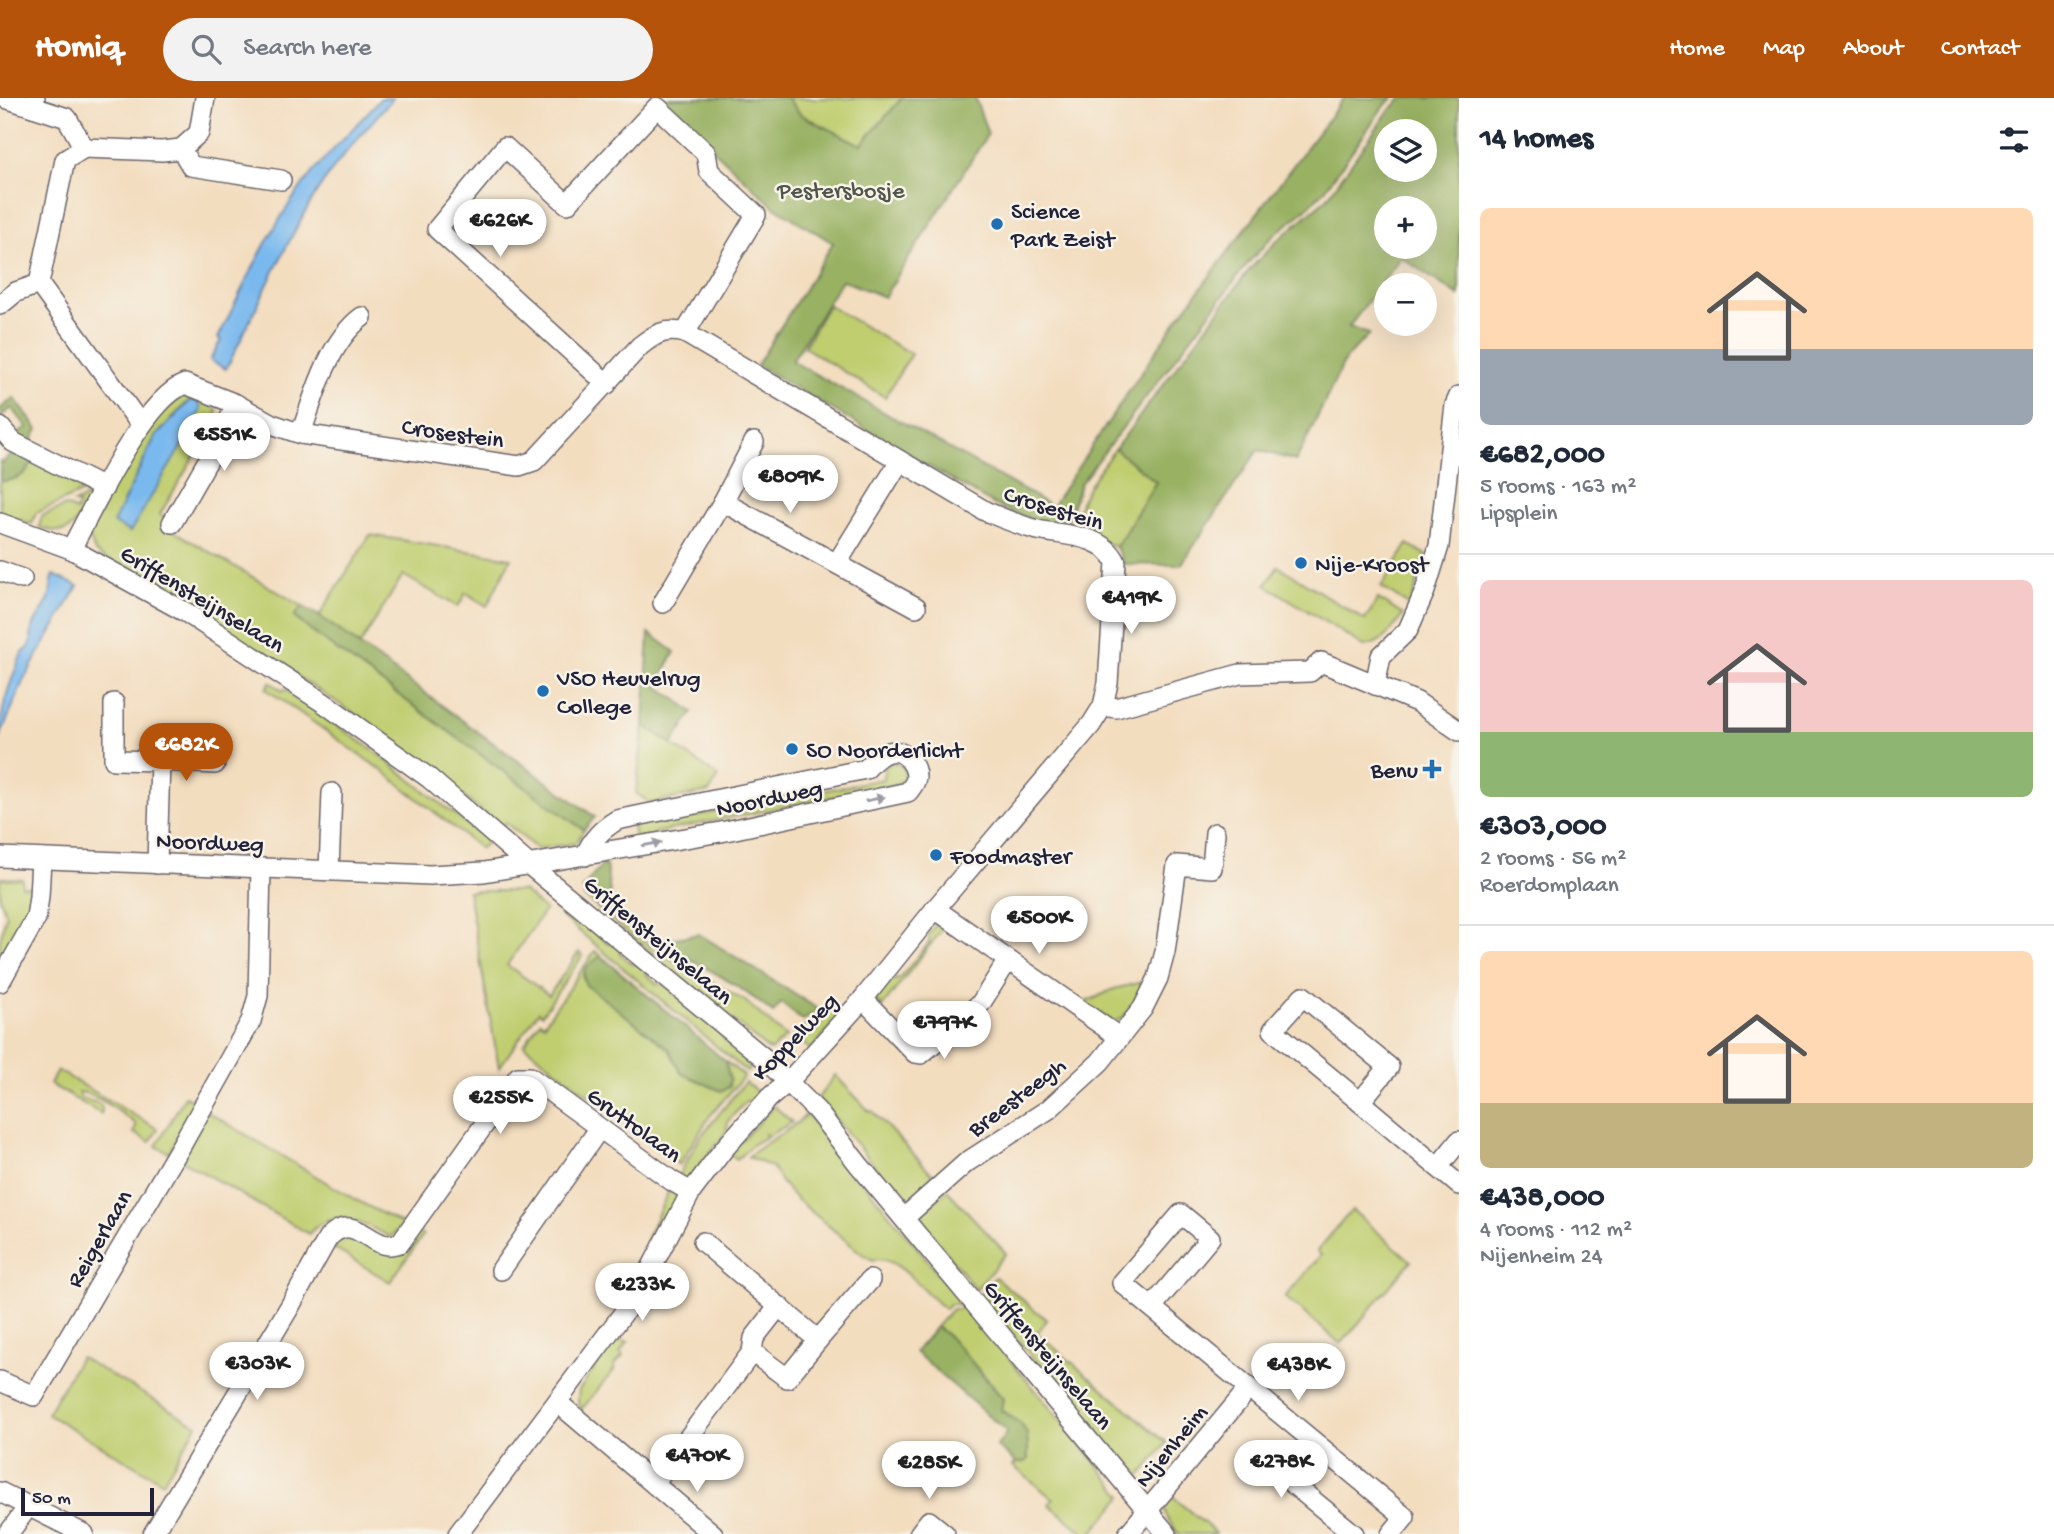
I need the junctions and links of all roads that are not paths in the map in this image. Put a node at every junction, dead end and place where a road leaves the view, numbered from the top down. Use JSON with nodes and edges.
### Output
{"nodes":[{"id":1,"x":5,"y":98,"type":"edge"},
{"id":2,"x":205,"y":98,"type":"edge"},
{"id":3,"x":34,"y":102,"type":"edge"},
{"id":4,"x":84,"y":148,"type":"junction"},
{"id":5,"x":181,"y":149,"type":"junction"},
{"id":6,"x":281,"y":180,"type":"dead end"},
{"id":7,"x":39,"y":284,"type":"junction"},
{"id":8,"x":0,"y":305,"type":"edge"},
{"id":9,"x":362,"y":317,"type":"dead end"},
{"id":10,"x":685,"y":333,"type":"junction"},
{"id":11,"x":607,"y":384,"type":"junction"},
{"id":12,"x":1459,"y":396,"type":"edge"},
{"id":13,"x":236,"y":404,"type":"junction"},
{"id":14,"x":141,"y":425,"type":"junction"},
{"id":15,"x":0,"y":427,"type":"edge"},
{"id":16,"x":301,"y":435,"type":"junction"},
{"id":17,"x":754,"y":442,"type":"dead end"},
{"id":18,"x":900,"y":461,"type":"junction"},
{"id":19,"x":103,"y":488,"type":"junction"},
{"id":20,"x":723,"y":502,"type":"junction"},
{"id":21,"x":0,"y":523,"type":"edge"},
{"id":22,"x":172,"y":523,"type":"dead end"},
{"id":23,"x":71,"y":550,"type":"junction"},
{"id":24,"x":1116,"y":562,"type":"joint"},
{"id":25,"x":838,"y":564,"type":"junction"},
{"id":26,"x":0,"y":571,"type":"edge"},
{"id":27,"x":22,"y":579,"type":"dead end"},
{"id":28,"x":663,"y":603,"type":"dead end"},
{"id":29,"x":916,"y":607,"type":"dead end"},
{"id":30,"x":1375,"y":685,"type":"junction"},
{"id":31,"x":114,"y":704,"type":"dead end"},
{"id":32,"x":1104,"y":706,"type":"junction"},
{"id":33,"x":1459,"y":731,"type":"edge"},
{"id":34,"x":160,"y":761,"type":"junction"},
{"id":35,"x":215,"y":764,"type":"dead end"},
{"id":36,"x":332,"y":793,"type":"dead end"},
{"id":37,"x":1215,"y":833,"type":"dead end"},
{"id":38,"x":585,"y":856,"type":"junction"},
{"id":39,"x":0,"y":857,"type":"edge"},
{"id":40,"x":41,"y":859,"type":"junction"},
{"id":41,"x":157,"y":864,"type":"junction"},
{"id":42,"x":528,"y":864,"type":"junction"},
{"id":43,"x":261,"y":868,"type":"junction"},
{"id":44,"x":329,"y":870,"type":"junction"},
{"id":45,"x":935,"y":909,"type":"junction"},
{"id":46,"x":1009,"y":960,"type":"junction"},
{"id":47,"x":0,"y":982,"type":"edge"},
{"id":48,"x":863,"y":999,"type":"junction"},
{"id":49,"x":1119,"y":1037,"type":"junction"},
{"id":50,"x":789,"y":1081,"type":"junction"},
{"id":51,"x":1360,"y":1102,"type":"junction"},
{"id":52,"x":600,"y":1129,"type":"junction"},
{"id":53,"x":1459,"y":1141,"type":"edge"},
{"id":54,"x":1438,"y":1167,"type":"junction"},
{"id":55,"x":1459,"y":1185,"type":"edge"},
{"id":56,"x":691,"y":1192,"type":"junction"},
{"id":57,"x":904,"y":1218,"type":"junction"},
{"id":58,"x":704,"y":1242,"type":"dead end"},
{"id":59,"x":501,"y":1270,"type":"dead end"},
{"id":60,"x":870,"y":1280,"type":"dead end"},
{"id":61,"x":779,"y":1306,"type":"junction"},
{"id":62,"x":1152,"y":1307,"type":"junction"},
{"id":63,"x":818,"y":1340,"type":"junction"},
{"id":64,"x":752,"y":1352,"type":"junction"},
{"id":65,"x":0,"y":1381,"type":"edge"},
{"id":66,"x":1249,"y":1388,"type":"junction"},
{"id":67,"x":557,"y":1402,"type":"junction"},
{"id":68,"x":1322,"y":1449,"type":"junction"},
{"id":69,"x":654,"y":1484,"type":"junction"},
{"id":70,"x":0,"y":1492,"type":"edge"},
{"id":71,"x":28,"y":1507,"type":"junction"},
{"id":72,"x":1149,"y":1510,"type":"junction"},
{"id":73,"x":8,"y":1534,"type":"edge"},
{"id":74,"x":84,"y":1534,"type":"edge"},
{"id":75,"x":153,"y":1534,"type":"edge"},
{"id":76,"x":458,"y":1534,"type":"edge"},
{"id":77,"x":713,"y":1534,"type":"edge"},
{"id":78,"x":919,"y":1534,"type":"edge"},
{"id":79,"x":945,"y":1534,"type":"edge"},
{"id":80,"x":1128,"y":1534,"type":"edge"},
{"id":81,"x":1167,"y":1534,"type":"edge"},
{"id":82,"x":1353,"y":1534,"type":"edge"},
{"id":83,"x":1391,"y":1534,"type":"edge"}],
"edges":[{"from":1,"to":3,"type":"street"},
{"from":2,"to":5,"type":"street"},
{"from":3,"to":4,"type":"street"},
{"from":4,"to":5,"type":"street"},
{"from":4,"to":7,"type":"street"},
{"from":5,"to":6,"type":"street"},
{"from":7,"to":8,"type":"street"},
{"from":7,"to":14,"type":"street"},
{"from":9,"to":16,"type":"street"},
{"from":10,"to":11,"type":"street","name":"Crosestein"},
{"from":10,"to":11,"type":"street"},
{"from":10,"to":18,"type":"street","name":"Crosestein"},
{"from":11,"to":16,"type":"street","name":"Crosestein"},
{"from":12,"to":30,"type":"street"},
{"from":13,"to":14,"type":"street","name":"Crosestein"},
{"from":13,"to":16,"type":"street","name":"Crosestein"},
{"from":13,"to":22,"type":"street"},
{"from":14,"to":19,"type":"street","name":"Crosestein"},
{"from":15,"to":19,"type":"street"},
{"from":17,"to":20,"type":"street"},
{"from":18,"to":24,"type":"street","name":"Crosestein"},
{"from":18,"to":25,"type":"street"},
{"from":19,"to":23,"type":"street","name":"Crosestein"},
{"from":20,"to":25,"type":"street"},
{"from":20,"to":28,"type":"street"},
{"from":21,"to":23,"type":"street","name":"Griffensteijnselaan"},
{"from":23,"to":42,"type":"street","name":"Griffensteijnselaan"},
{"from":24,"to":32,"type":"street","name":"Koppelweg"},
{"from":25,"to":29,"type":"street"},
{"from":26,"to":27,"type":"street"},
{"from":30,"to":32,"type":"street"},
{"from":30,"to":33,"type":"street"},
{"from":31,"to":34,"type":"street"},
{"from":32,"to":45,"type":"street","name":"Koppelweg"},
{"from":34,"to":35,"type":"street"},
{"from":34,"to":41,"type":"street"},
{"from":36,"to":44,"type":"street"},
{"from":37,"to":49,"type":"street","name":"Breesteegh"},
{"from":38,"to":38,"type":"street","name":"Noordweg","one_way":true},
{"from":38,"to":42,"type":"street","name":"Noordweg"},
{"from":39,"to":40,"type":"street","name":"Noordweg"},
{"from":40,"to":41,"type":"street","name":"Noordweg"},
{"from":40,"to":47,"type":"street"},
{"from":41,"to":43,"type":"street","name":"Noordweg"},
{"from":42,"to":44,"type":"street","name":"Noordweg"},
{"from":42,"to":50,"type":"street","name":"Griffensteijnselaan"},
{"from":43,"to":44,"type":"street","name":"Noordweg"},
{"from":43,"to":65,"type":"street","name":"Reigerlaan"},
{"from":45,"to":46,"type":"street"},
{"from":45,"to":48,"type":"street","name":"Koppelweg"},
{"from":46,"to":48,"type":"street"},
{"from":46,"to":49,"type":"street"},
{"from":48,"to":50,"type":"street","name":"Koppelweg"},
{"from":49,"to":57,"type":"street","name":"Breesteegh"},
{"from":50,"to":56,"type":"street","name":"Koppelweg"},
{"from":50,"to":57,"type":"street","name":"Griffensteijnselaan"},
{"from":51,"to":51,"type":"street"},
{"from":51,"to":54,"type":"street"},
{"from":52,"to":56,"type":"street","name":"Gruttolaan"},
{"from":52,"to":59,"type":"street"},
{"from":52,"to":75,"type":"street","name":"Gruttolaan"},
{"from":53,"to":54,"type":"street"},
{"from":54,"to":55,"type":"street"},
{"from":56,"to":67,"type":"street","name":"Koppelweg"},
{"from":57,"to":72,"type":"street","name":"Griffensteijnselaan"},
{"from":58,"to":61,"type":"street"},
{"from":60,"to":63,"type":"street"},
{"from":61,"to":63,"type":"street"},
{"from":61,"to":64,"type":"street"},
{"from":62,"to":62,"type":"street"},
{"from":62,"to":66,"type":"street"},
{"from":63,"to":64,"type":"street"},
{"from":64,"to":69,"type":"street"},
{"from":66,"to":68,"type":"street"},
{"from":66,"to":72,"type":"street","name":"Nijenheim"},
{"from":67,"to":69,"type":"street"},
{"from":67,"to":76,"type":"street","name":"Koppelweg"},
{"from":68,"to":82,"type":"street"},
{"from":68,"to":83,"type":"street"},
{"from":69,"to":77,"type":"street"},
{"from":70,"to":71,"type":"street"},
{"from":71,"to":73,"type":"street"},
{"from":71,"to":74,"type":"street"},
{"from":72,"to":80,"type":"street","name":"Nijenheim"},
{"from":72,"to":81,"type":"street","name":"Griffensteijnselaan"},
{"from":78,"to":79,"type":"street"}]}
